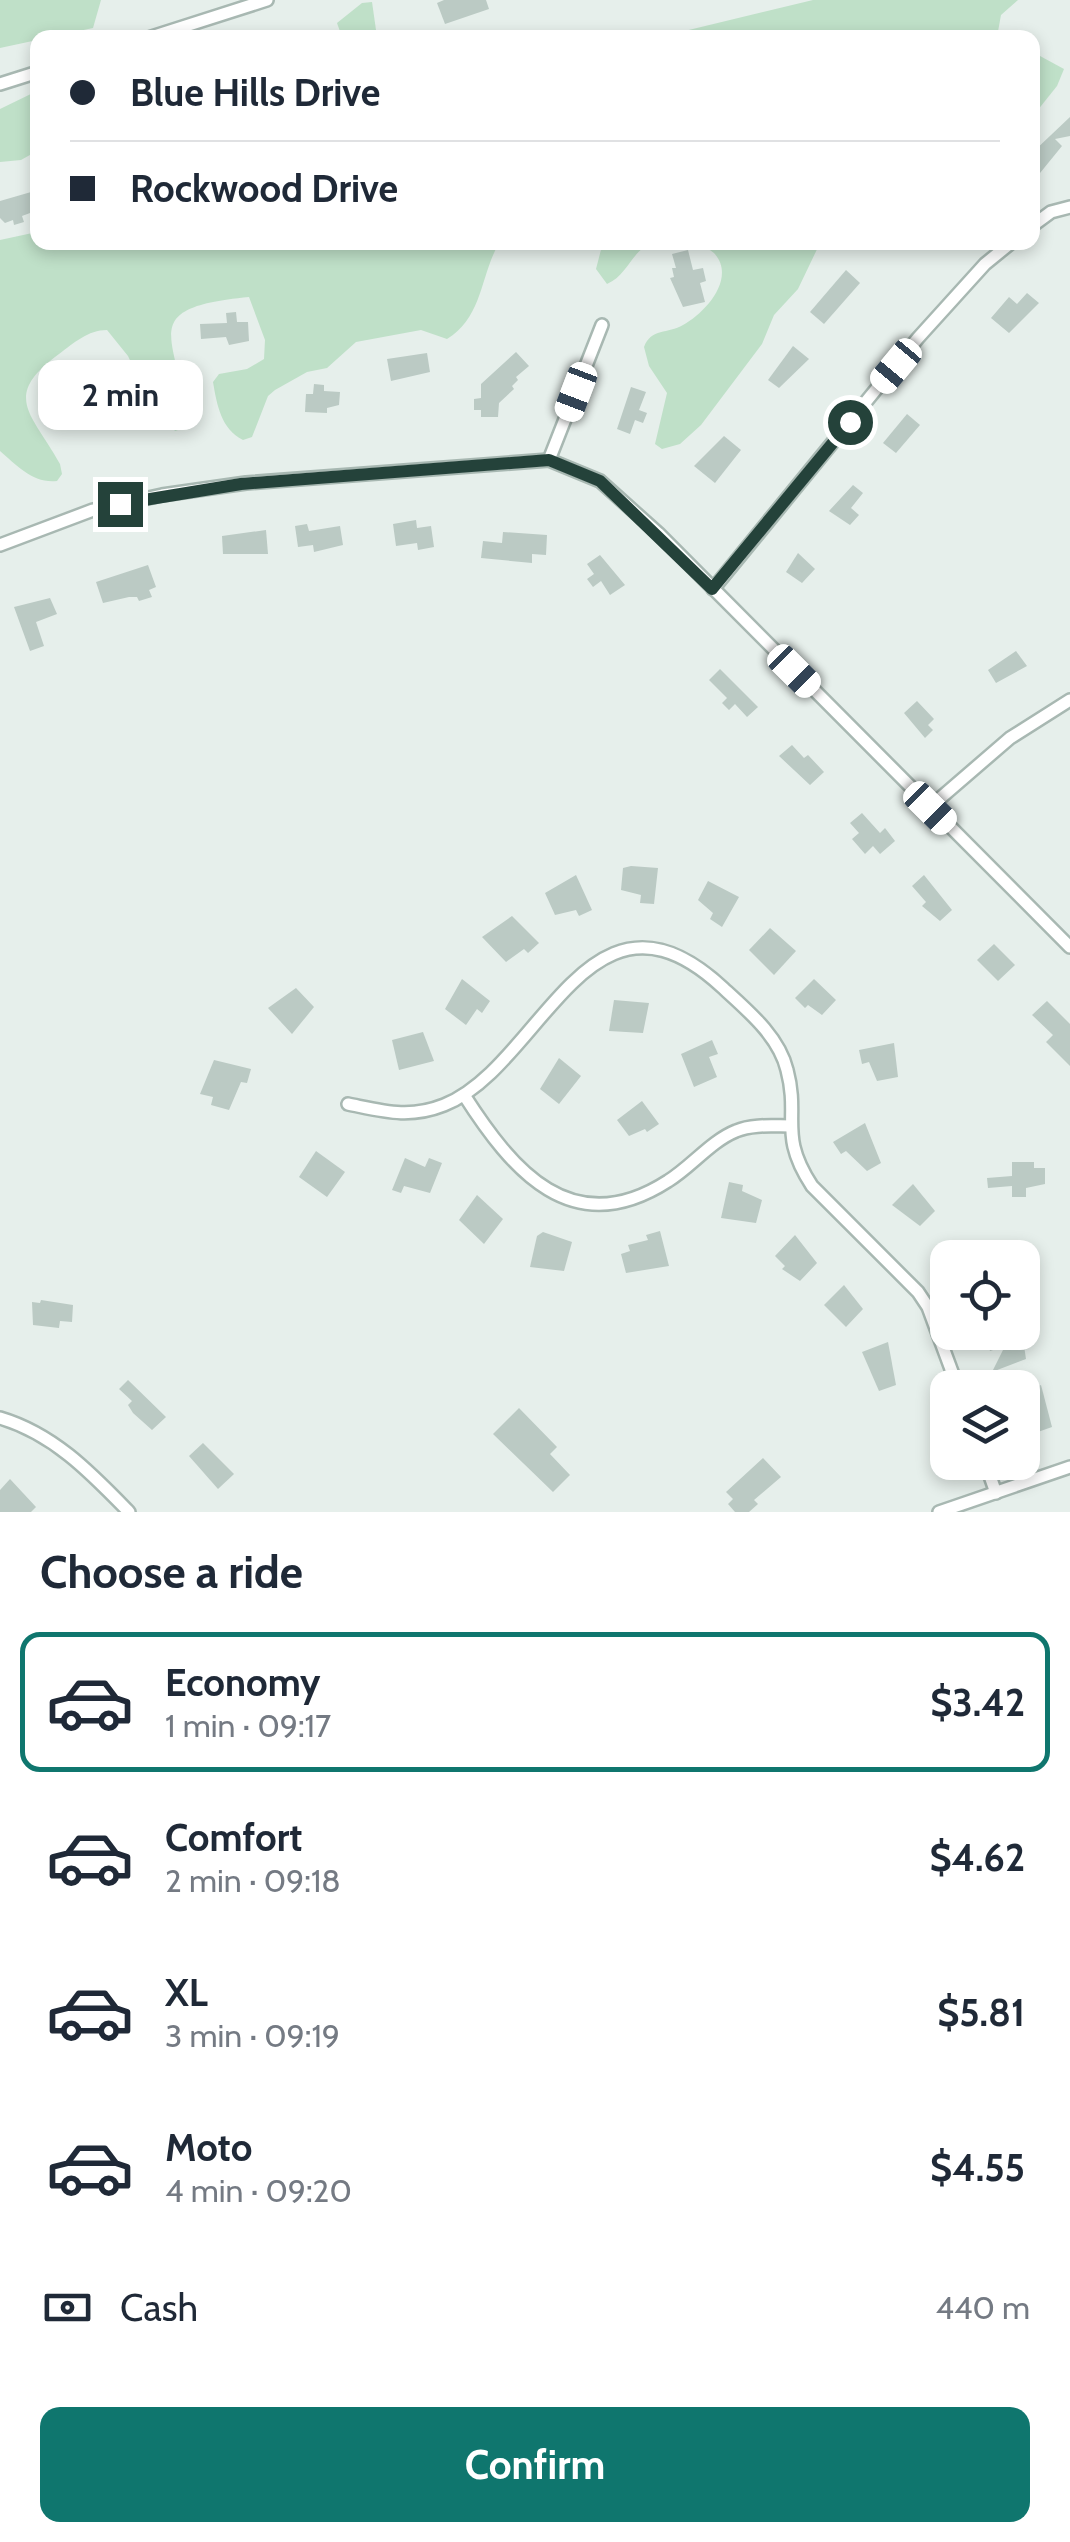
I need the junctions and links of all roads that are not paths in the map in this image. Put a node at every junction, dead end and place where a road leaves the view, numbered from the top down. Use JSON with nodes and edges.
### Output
{"nodes":[{"id":1,"x":267,"y":0,"type":"edge"},
{"id":2,"x":173,"y":30,"type":"edge"},
{"id":3,"x":30,"y":75,"type":"edge"},
{"id":4,"x":0,"y":84,"type":"edge"},
{"id":5,"x":1070,"y":208,"type":"edge"},
{"id":6,"x":1040,"y":220,"type":"edge"},
{"id":7,"x":1002,"y":250,"type":"edge"},
{"id":8,"x":602,"y":324,"type":"dead end"},
{"id":9,"x":549,"y":460,"type":"junction"},
{"id":10,"x":0,"y":545,"type":"edge"},
{"id":11,"x":712,"y":589,"type":"junction"},
{"id":12,"x":1070,"y":700,"type":"edge"},
{"id":13,"x":930,"y":808,"type":"junction"},
{"id":14,"x":1070,"y":947,"type":"edge"},
{"id":15,"x":464,"y":1095,"type":"junction"},
{"id":16,"x":348,"y":1104,"type":"dead end"},
{"id":17,"x":790,"y":1126,"type":"junction"},
{"id":18,"x":951,"y":1370,"type":"edge"},
{"id":19,"x":0,"y":1418,"type":"edge"},
{"id":20,"x":1070,"y":1467,"type":"edge"},
{"id":21,"x":992,"y":1480,"type":"edge"},
{"id":22,"x":996,"y":1492,"type":"junction"},
{"id":23,"x":130,"y":1512,"type":"edge"},
{"id":24,"x":939,"y":1512,"type":"edge"}],
"edges":[{"from":1,"to":2,"type":"street"},
{"from":3,"to":4,"type":"street"},
{"from":5,"to":6,"type":"street"},
{"from":7,"to":11,"type":"street"},
{"from":8,"to":9,"type":"street"},
{"from":9,"to":10,"type":"street"},
{"from":9,"to":11,"type":"street"},
{"from":11,"to":13,"type":"street"},
{"from":12,"to":13,"type":"street"},
{"from":13,"to":14,"type":"street"},
{"from":15,"to":16,"type":"street"},
{"from":15,"to":17,"type":"street"},
{"from":15,"to":17,"type":"street"},
{"from":17,"to":18,"type":"street"},
{"from":19,"to":23,"type":"street"},
{"from":20,"to":22,"type":"street"},
{"from":21,"to":22,"type":"street"},
{"from":22,"to":24,"type":"street"}]}
